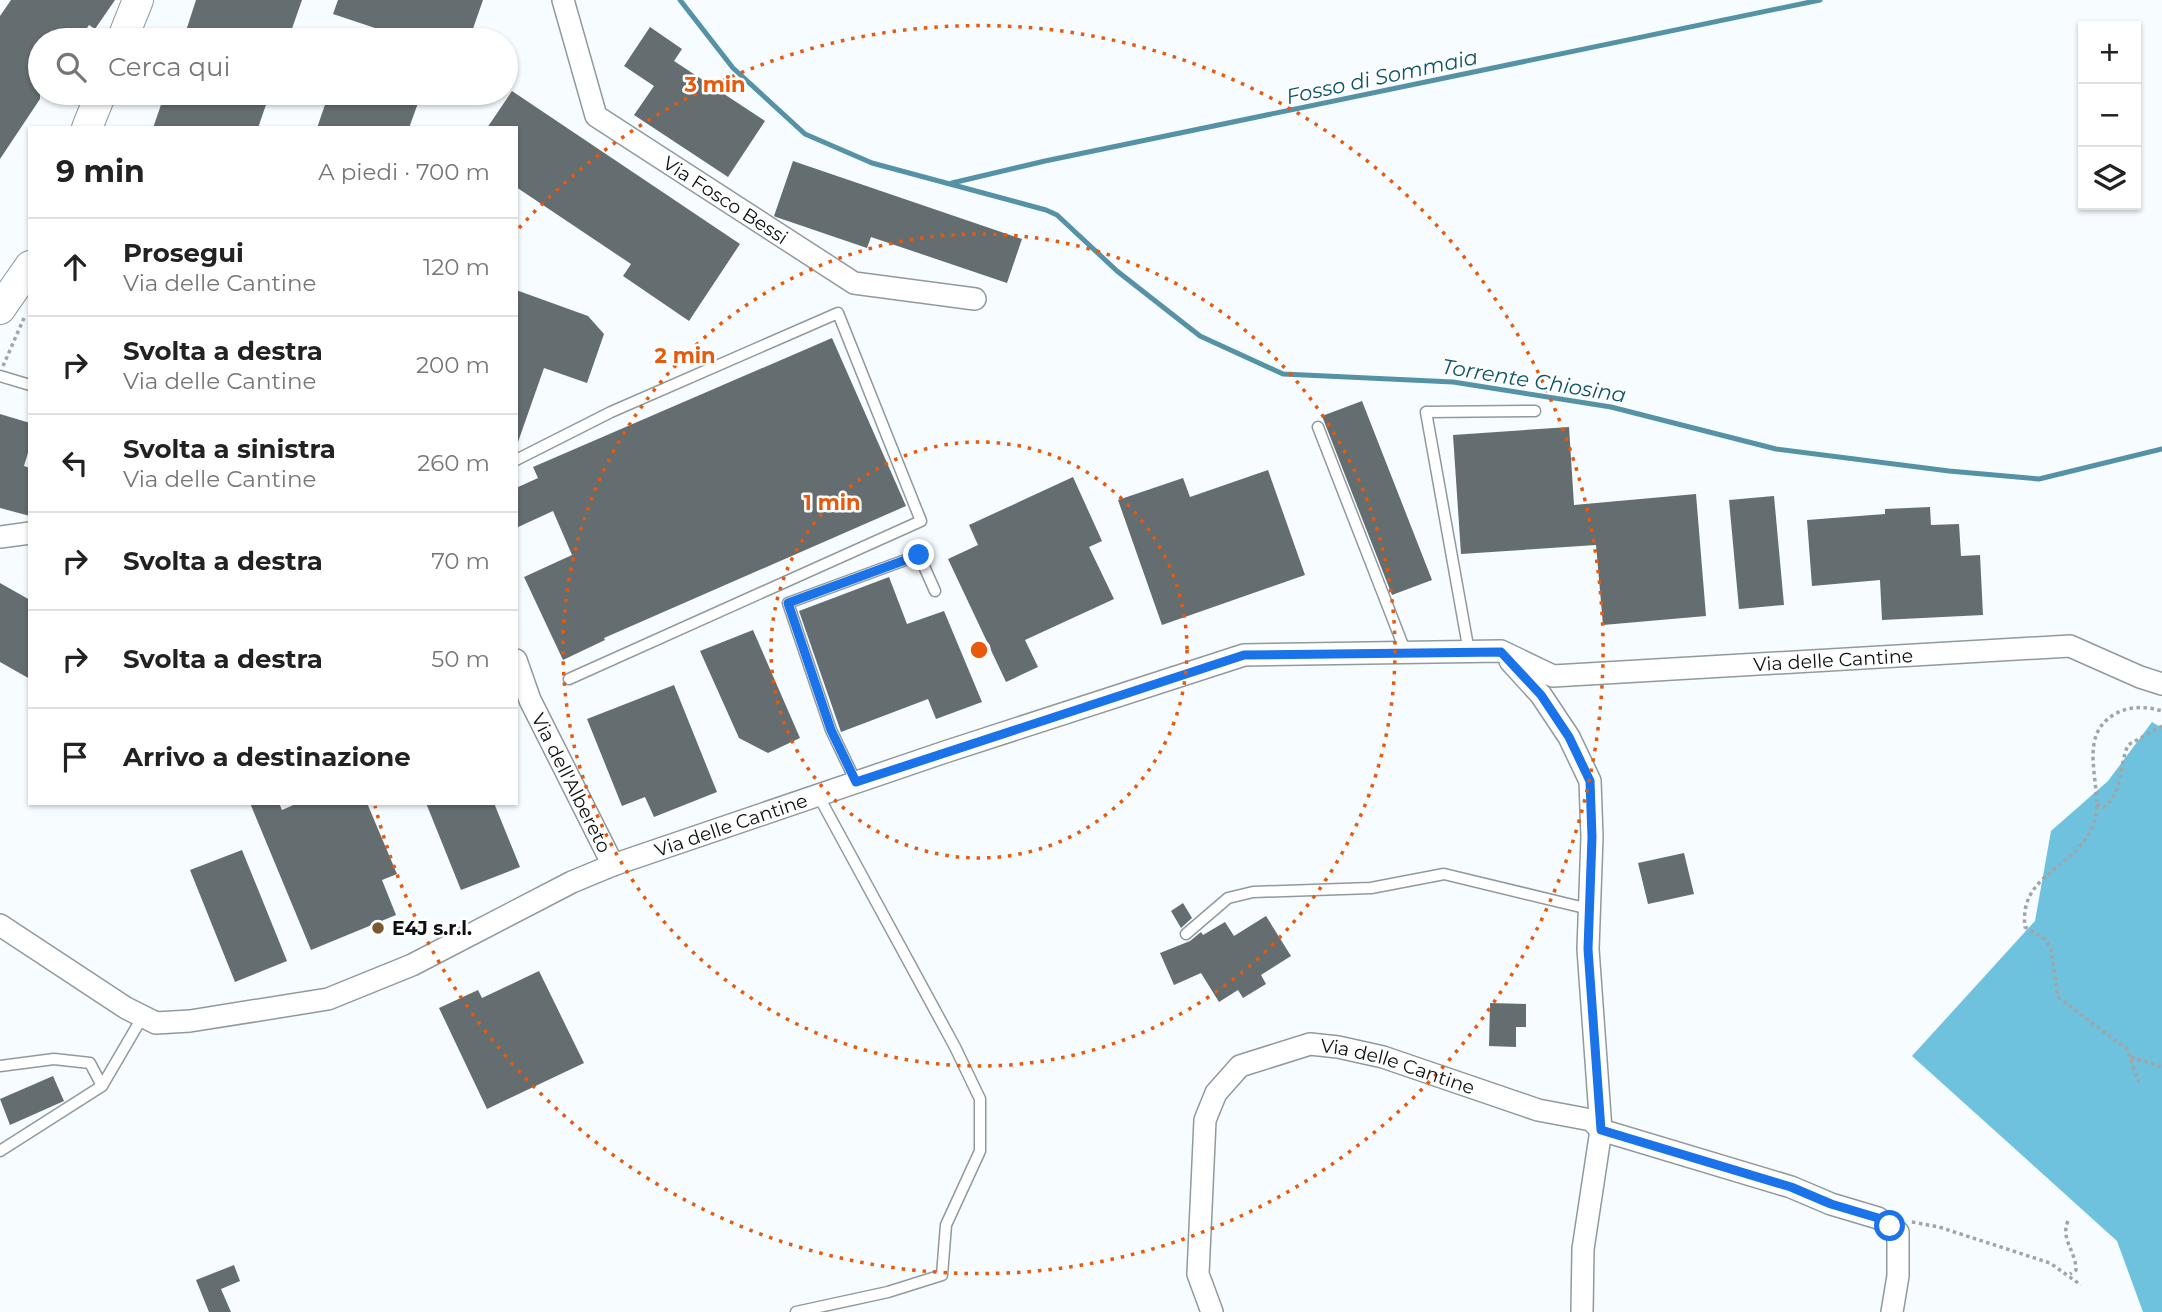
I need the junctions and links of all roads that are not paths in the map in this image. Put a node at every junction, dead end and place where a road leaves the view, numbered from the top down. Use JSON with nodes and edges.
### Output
{"nodes":[{"id":1,"x":138,"y":0,"type":"edge"},
{"id":2,"x":563,"y":0,"type":"edge"},
{"id":3,"x":127,"y":28,"type":"edge"},
{"id":4,"x":96,"y":105,"type":"edge"},
{"id":5,"x":88,"y":126,"type":"edge"},
{"id":6,"x":28,"y":271,"type":"edge"},
{"id":7,"x":975,"y":299,"type":"dead end"},
{"id":8,"x":13,"y":311,"type":"edge"},
{"id":9,"x":0,"y":375,"type":"edge"},
{"id":10,"x":28,"y":384,"type":"edge"},
{"id":11,"x":1535,"y":411,"type":"dead end"},
{"id":12,"x":1318,"y":427,"type":"dead end"},
{"id":13,"x":518,"y":459,"type":"edge"},
{"id":14,"x":28,"y":533,"type":"edge"},
{"id":15,"x":0,"y":537,"type":"edge"},
{"id":16,"x":935,"y":591,"type":"dead end"},
{"id":17,"x":1469,"y":652,"type":"junction"},
{"id":18,"x":1501,"y":652,"type":"junction"},
{"id":19,"x":1406,"y":653,"type":"junction"},
{"id":20,"x":518,"y":665,"type":"edge"},
{"id":21,"x":569,"y":680,"type":"dead end"},
{"id":22,"x":2162,"y":684,"type":"edge"},
{"id":23,"x":856,"y":782,"type":"junction"},
{"id":24,"x":818,"y":795,"type":"junction"},
{"id":25,"x":613,"y":865,"type":"junction"},
{"id":26,"x":1589,"y":909,"type":"junction"},
{"id":27,"x":0,"y":925,"type":"edge"},
{"id":28,"x":1186,"y":934,"type":"dead end"},
{"id":29,"x":144,"y":1016,"type":"junction"},
{"id":30,"x":0,"y":1066,"type":"edge"},
{"id":31,"x":102,"y":1086,"type":"junction"},
{"id":32,"x":1601,"y":1130,"type":"junction"},
{"id":33,"x":0,"y":1151,"type":"edge"},
{"id":34,"x":796,"y":1312,"type":"edge"},
{"id":35,"x":1212,"y":1312,"type":"edge"},
{"id":36,"x":1583,"y":1312,"type":"edge"},
{"id":37,"x":1892,"y":1312,"type":"edge"}],
"edges":[{"from":1,"to":3,"type":"main road"},
{"from":2,"to":7,"type":"street","name":"Via Fosco Bessi"},
{"from":4,"to":5,"type":"main road"},
{"from":6,"to":8,"type":"main road"},
{"from":9,"to":10,"type":"lane"},
{"from":11,"to":17,"type":"lane"},
{"from":12,"to":19,"type":"lane"},
{"from":13,"to":21,"type":"lane"},
{"from":14,"to":15,"type":"street"},
{"from":16,"to":23,"type":"lane"},
{"from":17,"to":18,"type":"street","name":"Via delle Cantine"},
{"from":17,"to":19,"type":"street","name":"Via delle Cantine"},
{"from":18,"to":22,"type":"street","name":"Via delle Cantine"},
{"from":18,"to":26,"type":"street"},
{"from":19,"to":23,"type":"street","name":"Via delle Cantine"},
{"from":20,"to":25,"type":"street","name":"Via dell'Albereto"},
{"from":23,"to":24,"type":"street","name":"Via delle Cantine"},
{"from":24,"to":25,"type":"street","name":"Via delle Cantine"},
{"from":24,"to":34,"type":"lane"},
{"from":25,"to":29,"type":"street","name":"Via delle Cantine"},
{"from":26,"to":28,"type":"lane"},
{"from":26,"to":32,"type":"street"},
{"from":27,"to":29,"type":"street","name":"Via delle Cantine"},
{"from":29,"to":31,"type":"lane"},
{"from":30,"to":31,"type":"lane"},
{"from":31,"to":33,"type":"lane"},
{"from":32,"to":35,"type":"street","name":"Via delle Cantine"},
{"from":32,"to":36,"type":"street"},
{"from":32,"to":37,"type":"street","name":"Via delle Cantine"}]}
